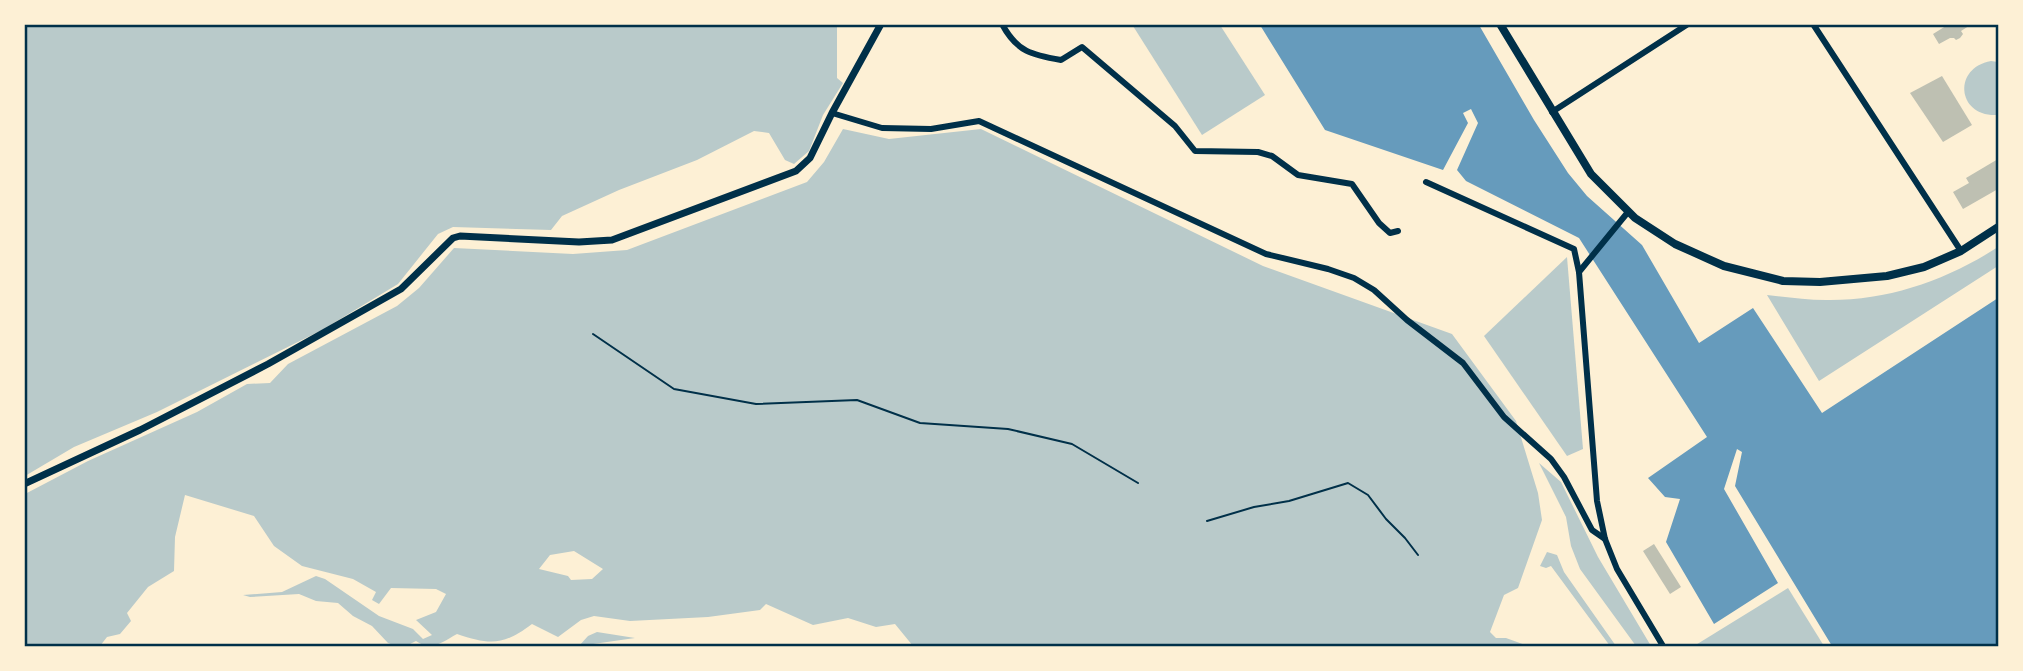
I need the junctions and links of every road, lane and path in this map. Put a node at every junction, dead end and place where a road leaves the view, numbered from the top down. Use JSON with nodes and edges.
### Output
{"nodes":[{"id":1,"x":881,"y":24,"type":"edge"},
{"id":2,"x":1002,"y":24,"type":"edge"},
{"id":3,"x":1500,"y":24,"type":"edge"},
{"id":4,"x":1688,"y":24,"type":"edge"},
{"id":5,"x":1813,"y":24,"type":"edge"},
{"id":6,"x":1552,"y":112,"type":"junction"},
{"id":7,"x":832,"y":113,"type":"junction"},
{"id":8,"x":1426,"y":182,"type":"dead end"},
{"id":9,"x":1628,"y":212,"type":"junction"},
{"id":10,"x":1998,"y":227,"type":"edge"},
{"id":11,"x":1398,"y":231,"type":"dead end"},
{"id":12,"x":1961,"y":251,"type":"junction"},
{"id":13,"x":1579,"y":272,"type":"junction"},
{"id":14,"x":593,"y":334,"type":"dead end"},
{"id":15,"x":1138,"y":483,"type":"dead end"},
{"id":16,"x":24,"y":484,"type":"edge"},
{"id":17,"x":1207,"y":521,"type":"dead end"},
{"id":18,"x":1605,"y":539,"type":"junction"},
{"id":19,"x":1418,"y":555,"type":"dead end"},
{"id":20,"x":1663,"y":646,"type":"edge"}],
"edges":[{"from":1,"to":7,"type":"street"},
{"from":2,"to":11,"type":"street"},
{"from":3,"to":6,"type":"main road"},
{"from":4,"to":6,"type":"street"},
{"from":5,"to":12,"type":"street"},
{"from":6,"to":9,"type":"main road"},
{"from":7,"to":16,"type":"street"},
{"from":7,"to":18,"type":"street"},
{"from":8,"to":13,"type":"street"},
{"from":9,"to":12,"type":"main road"},
{"from":9,"to":13,"type":"street"},
{"from":10,"to":12,"type":"main road"},
{"from":13,"to":18,"type":"street"},
{"from":14,"to":15,"type":"path"},
{"from":17,"to":19,"type":"path"},
{"from":18,"to":20,"type":"street"}]}
